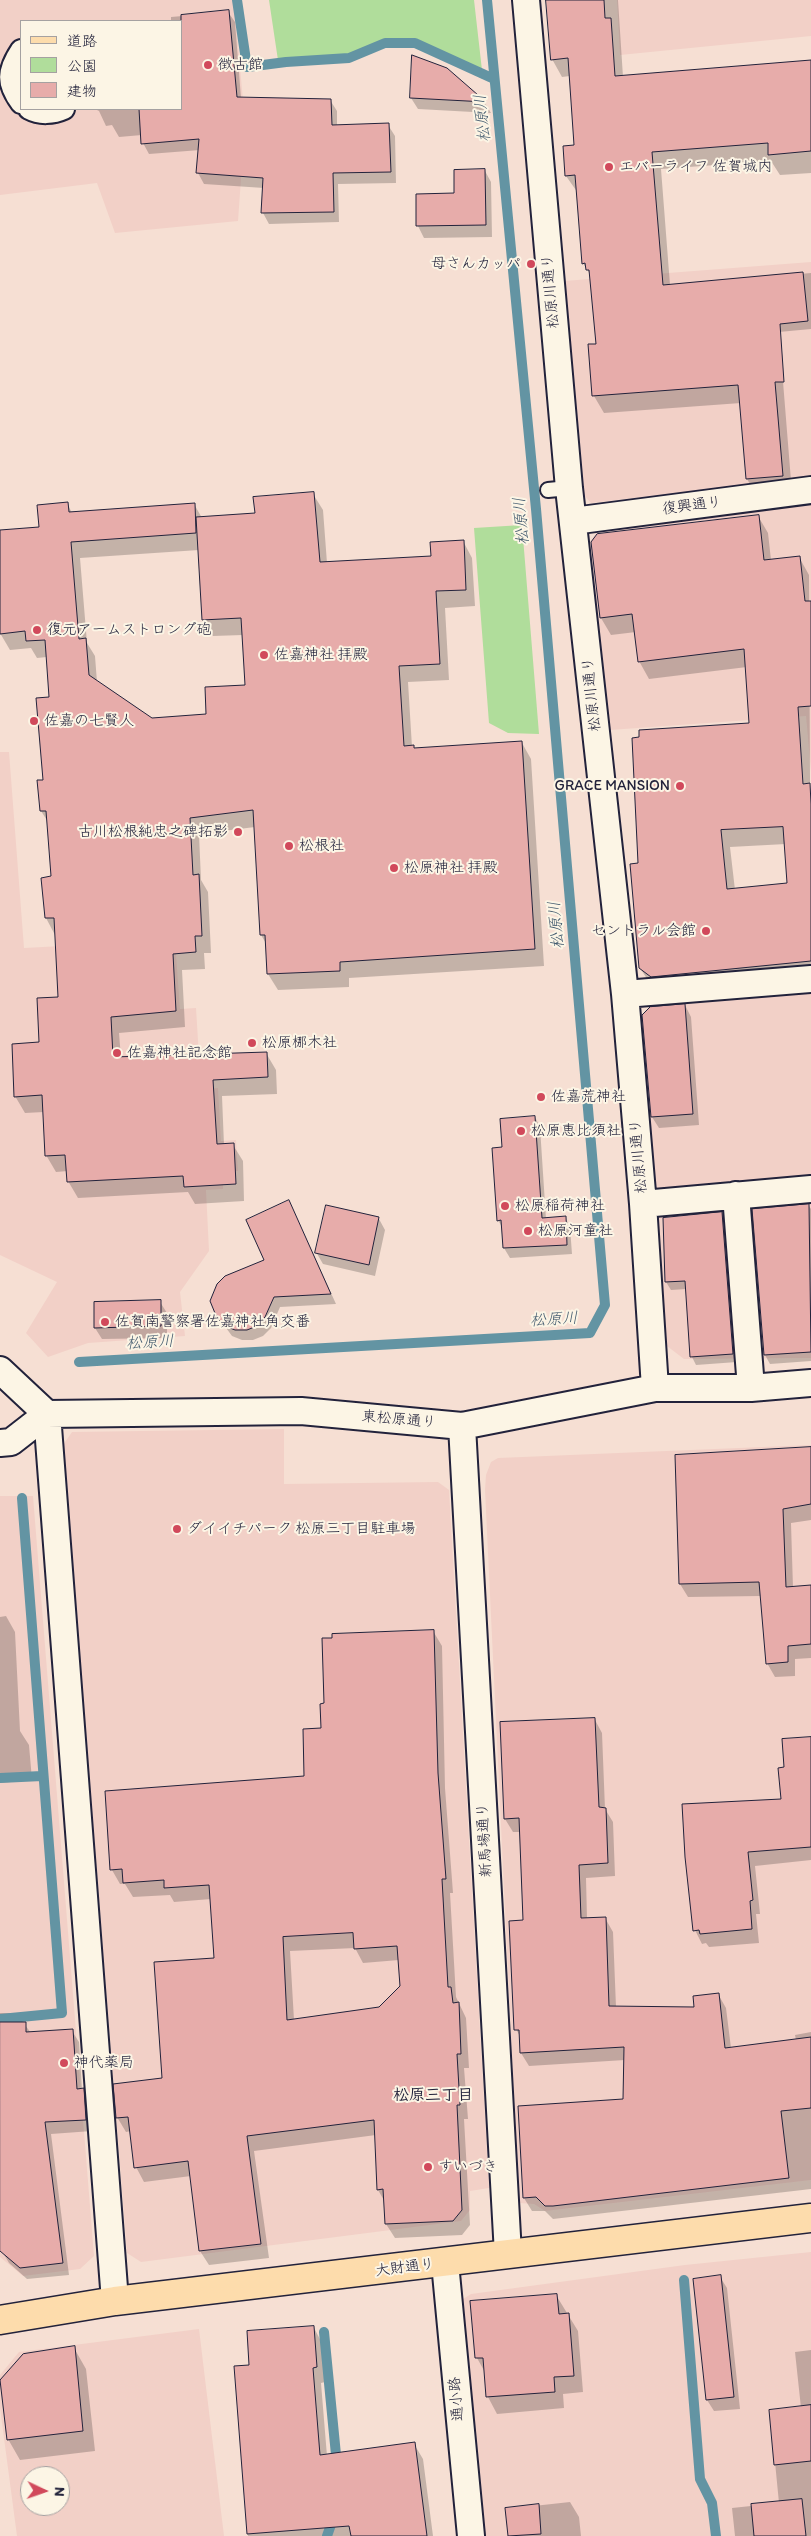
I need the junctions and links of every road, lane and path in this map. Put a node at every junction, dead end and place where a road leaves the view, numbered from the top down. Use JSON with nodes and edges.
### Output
{"nodes":[{"id":1,"x":526,"y":0,"type":"edge"},
{"id":2,"x":20,"y":52,"type":"edge"},
{"id":3,"x":5,"y":79,"type":"edge"},
{"id":4,"x":20,"y":102,"type":"edge"},
{"id":5,"x":32,"y":110,"type":"edge"},
{"id":6,"x":62,"y":110,"type":"edge"},
{"id":7,"x":811,"y":490,"type":"edge"},
{"id":8,"x":573,"y":521,"type":"junction"},
{"id":9,"x":811,"y":979,"type":"edge"},
{"id":10,"x":625,"y":994,"type":"junction"},
{"id":11,"x":811,"y":1189,"type":"edge"},
{"id":12,"x":736,"y":1195,"type":"junction"},
{"id":13,"x":644,"y":1204,"type":"junction"},
{"id":14,"x":0,"y":1370,"type":"edge"},
{"id":15,"x":811,"y":1383,"type":"edge"},
{"id":16,"x":655,"y":1388,"type":"junction"},
{"id":17,"x":751,"y":1388,"type":"junction"},
{"id":18,"x":47,"y":1414,"type":"junction"},
{"id":19,"x":462,"y":1426,"type":"junction"},
{"id":20,"x":0,"y":1444,"type":"edge"},
{"id":21,"x":811,"y":2218,"type":"edge"},
{"id":22,"x":508,"y":2254,"type":"junction"},
{"id":23,"x":445,"y":2263,"type":"junction"},
{"id":24,"x":115,"y":2301,"type":"junction"},
{"id":25,"x":0,"y":2320,"type":"edge"},
{"id":26,"x":470,"y":2536,"type":"edge"}],
"edges":[{"from":1,"to":8,"type":"street","name":"松原川通り"},
{"from":2,"to":3,"type":"street"},
{"from":3,"to":4,"type":"street"},
{"from":5,"to":6,"type":"street"},
{"from":7,"to":8,"type":"street","name":"復興通り"},
{"from":8,"to":10,"type":"street","name":"松原川通り"},
{"from":9,"to":10,"type":"street"},
{"from":10,"to":13,"type":"street","name":"松原川通り"},
{"from":11,"to":12,"type":"street"},
{"from":12,"to":13,"type":"street"},
{"from":12,"to":17,"type":"street"},
{"from":13,"to":16,"type":"street","name":"松原川通り"},
{"from":14,"to":18,"type":"street"},
{"from":15,"to":17,"type":"street","name":"東松原通り"},
{"from":16,"to":17,"type":"street","name":"東松原通り"},
{"from":16,"to":19,"type":"street","name":"東松原通り"},
{"from":18,"to":19,"type":"street","name":"東松原通り"},
{"from":18,"to":20,"type":"street"},
{"from":18,"to":24,"type":"street"},
{"from":19,"to":22,"type":"street","name":"新馬場通り"},
{"from":21,"to":22,"type":"main road","name":"大財通り"},
{"from":22,"to":23,"type":"main road","name":"大財通り"},
{"from":23,"to":24,"type":"main road","name":"大財通り"},
{"from":23,"to":26,"type":"street","name":"通小路"},
{"from":24,"to":25,"type":"main road","name":"大財通り"}]}
